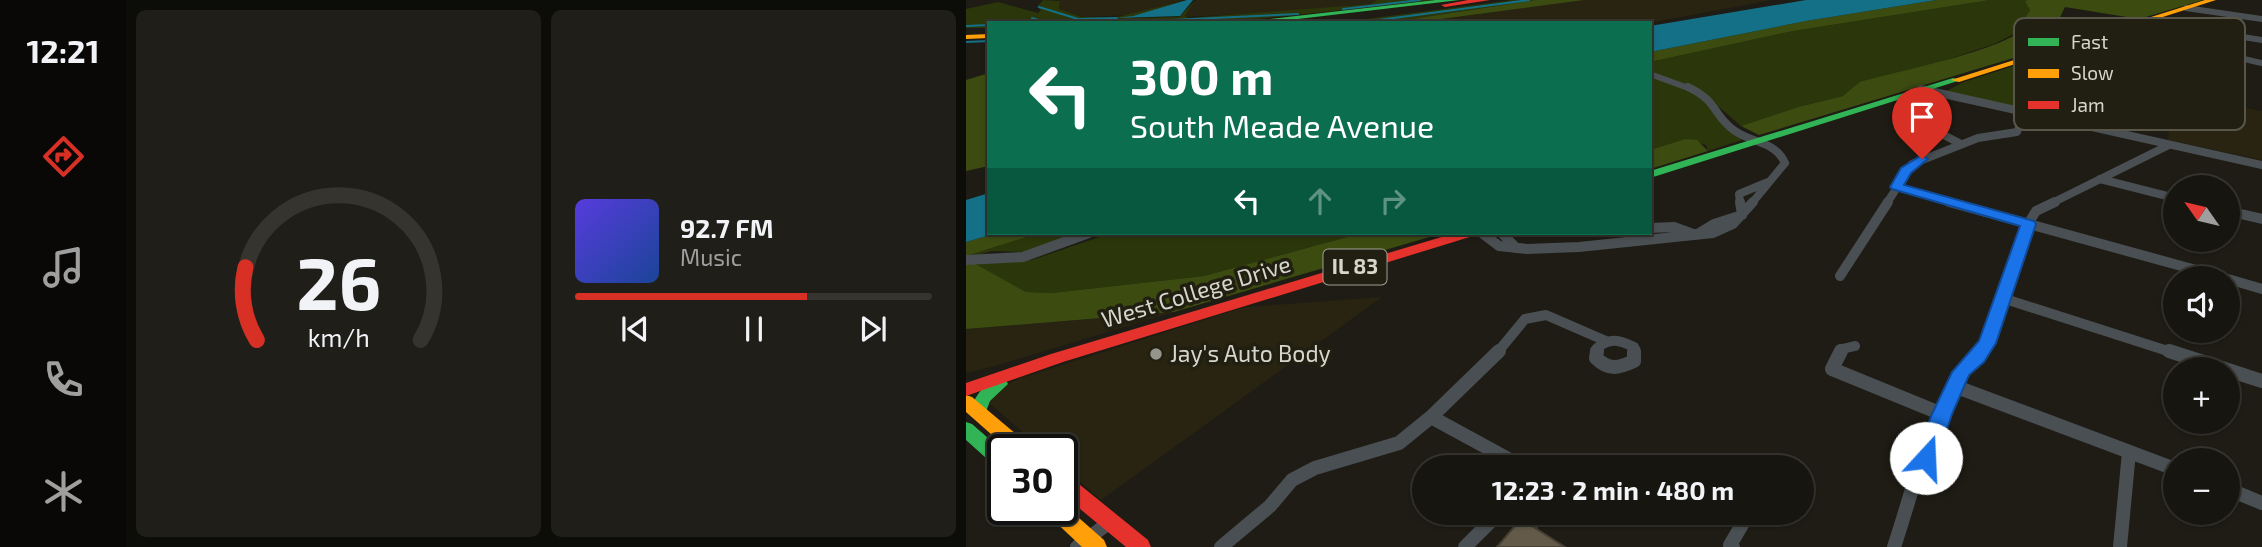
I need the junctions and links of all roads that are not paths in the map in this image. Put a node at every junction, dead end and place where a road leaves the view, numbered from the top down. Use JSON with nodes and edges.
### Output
{"nodes":[{"id":1,"x":1456,"y":0,"type":"edge"},
{"id":2,"x":1486,"y":0,"type":"edge"},
{"id":3,"x":2212,"y":0,"type":"edge"},
{"id":4,"x":2186,"y":8,"type":"junction"},
{"id":5,"x":2154,"y":18,"type":"edge"},
{"id":6,"x":2262,"y":19,"type":"edge"},
{"id":7,"x":1268,"y":21,"type":"edge"},
{"id":8,"x":1317,"y":21,"type":"edge"},
{"id":9,"x":987,"y":33,"type":"edge"},
{"id":10,"x":966,"y":34,"type":"edge"},
{"id":11,"x":2014,"y":61,"type":"edge"},
{"id":12,"x":1652,"y":75,"type":"edge"},
{"id":13,"x":1921,"y":89,"type":"junction"},
{"id":14,"x":2014,"y":111,"type":"edge"},
{"id":15,"x":2018,"y":130,"type":"edge"},
{"id":16,"x":2106,"y":130,"type":"edge"},
{"id":17,"x":1936,"y":131,"type":"dead end"},
{"id":18,"x":2111,"y":131,"type":"joint"},
{"id":19,"x":1758,"y":141,"type":"junction"},
{"id":20,"x":1961,"y":145,"type":"junction"},
{"id":21,"x":2169,"y":145,"type":"junction"},
{"id":22,"x":2262,"y":165,"type":"edge"},
{"id":23,"x":1652,"y":174,"type":"edge"},
{"id":24,"x":2100,"y":179,"type":"junction"},
{"id":25,"x":1770,"y":181,"type":"junction"},
{"id":26,"x":1897,"y":187,"type":"junction"},
{"id":27,"x":2163,"y":195,"type":"edge"},
{"id":28,"x":2240,"y":214,"type":"edge"},
{"id":29,"x":1742,"y":215,"type":"junction"},
{"id":30,"x":2262,"y":219,"type":"edge"},
{"id":31,"x":2028,"y":224,"type":"junction"},
{"id":32,"x":1652,"y":228,"type":"edge"},
{"id":33,"x":1084,"y":235,"type":"edge"},
{"id":34,"x":1461,"y":235,"type":"edge"},
{"id":35,"x":1485,"y":235,"type":"edge"},
{"id":36,"x":1504,"y":235,"type":"edge"},
{"id":37,"x":1632,"y":235,"type":"edge"},
{"id":38,"x":1696,"y":235,"type":"junction"},
{"id":39,"x":1623,"y":243,"type":"junction"},
{"id":40,"x":1516,"y":248,"type":"junction"},
{"id":41,"x":966,"y":260,"type":"edge"},
{"id":42,"x":2179,"y":266,"type":"edge"},
{"id":43,"x":1840,"y":276,"type":"dead end"},
{"id":44,"x":2240,"y":283,"type":"edge"},
{"id":45,"x":2262,"y":289,"type":"edge"},
{"id":46,"x":2002,"y":298,"type":"junction"},
{"id":47,"x":1606,"y":341,"type":"dead end"},
{"id":48,"x":1855,"y":346,"type":"dead end"},
{"id":49,"x":2186,"y":357,"type":"edge"},
{"id":50,"x":1056,"y":358,"type":"junction"},
{"id":51,"x":1018,"y":374,"type":"junction"},
{"id":52,"x":2240,"y":374,"type":"edge"},
{"id":53,"x":966,"y":380,"type":"edge"},
{"id":54,"x":2262,"y":381,"type":"edge"},
{"id":55,"x":1954,"y":386,"type":"junction"},
{"id":56,"x":966,"y":390,"type":"edge"},
{"id":57,"x":966,"y":402,"type":"edge"},
{"id":58,"x":978,"y":412,"type":"junction"},
{"id":59,"x":1942,"y":414,"type":"junction"},
{"id":60,"x":1431,"y":418,"type":"junction"},
{"id":61,"x":966,"y":429,"type":"edge"},
{"id":62,"x":1003,"y":434,"type":"edge"},
{"id":63,"x":987,"y":448,"type":"edge"},
{"id":64,"x":2129,"y":452,"type":"junction"},
{"id":65,"x":1500,"y":455,"type":"edge"},
{"id":66,"x":2163,"y":465,"type":"edge"},
{"id":67,"x":2240,"y":494,"type":"edge"},
{"id":68,"x":1078,"y":495,"type":"edge"},
{"id":69,"x":2262,"y":503,"type":"edge"},
{"id":70,"x":1111,"y":521,"type":"junction"},
{"id":71,"x":1070,"y":525,"type":"edge"},
{"id":72,"x":1487,"y":525,"type":"edge"},
{"id":73,"x":1742,"y":525,"type":"edge"},
{"id":74,"x":1087,"y":544,"type":"edge"},
{"id":75,"x":1141,"y":547,"type":"edge"},
{"id":76,"x":1221,"y":547,"type":"edge"},
{"id":77,"x":1465,"y":547,"type":"edge"},
{"id":78,"x":1733,"y":547,"type":"edge"},
{"id":79,"x":1894,"y":547,"type":"edge"},
{"id":80,"x":2120,"y":547,"type":"edge"}],
"edges":[{"from":1,"to":7,"type":"main road"},
{"from":2,"to":8,"type":"main road"},
{"from":3,"to":4,"type":"main road"},
{"from":4,"to":5,"type":"main road"},
{"from":4,"to":6,"type":"street"},
{"from":9,"to":10,"type":"main road"},
{"from":11,"to":13,"type":"main road"},
{"from":12,"to":19,"type":"street"},
{"from":13,"to":14,"type":"street"},
{"from":13,"to":19,"type":"main road"},
{"from":15,"to":20,"type":"street"},
{"from":16,"to":18,"type":"street"},
{"from":17,"to":20,"type":"street"},
{"from":18,"to":21,"type":"street"},
{"from":19,"to":23,"type":"main road"},
{"from":19,"to":25,"type":"street"},
{"from":20,"to":26,"type":"street"},
{"from":21,"to":22,"type":"street"},
{"from":21,"to":24,"type":"street"},
{"from":24,"to":27,"type":"street"},
{"from":24,"to":31,"type":"street"},
{"from":25,"to":29,"type":"street"},
{"from":25,"to":29,"type":"street"},
{"from":26,"to":31,"type":"street"},
{"from":26,"to":43,"type":"street"},
{"from":28,"to":30,"type":"street"},
{"from":29,"to":38,"type":"street"},
{"from":31,"to":42,"type":"street"},
{"from":31,"to":46,"type":"street"},
{"from":32,"to":38,"type":"street"},
{"from":33,"to":41,"type":"street"},
{"from":34,"to":50,"type":"main road","name":"West College Drive","number":"IL 83"},
{"from":35,"to":40,"type":"street"},
{"from":36,"to":40,"type":"street"},
{"from":37,"to":39,"type":"street"},
{"from":38,"to":39,"type":"street"},
{"from":39,"to":40,"type":"street"},
{"from":44,"to":45,"type":"street"},
{"from":46,"to":49,"type":"street"},
{"from":46,"to":55,"type":"street"},
{"from":47,"to":60,"type":"street"},
{"from":48,"to":59,"type":"street"},
{"from":50,"to":51,"type":"main road","name":"West College Drive","number":"IL 83"},
{"from":50,"to":53,"type":"main road","name":"West College Drive","number":"IL 83"},
{"from":51,"to":56,"type":"main road","name":"West College Drive","number":"IL 83"},
{"from":51,"to":58,"type":"main road"},
{"from":52,"to":54,"type":"street"},
{"from":55,"to":59,"type":"street"},
{"from":55,"to":64,"type":"street"},
{"from":57,"to":58,"type":"main road"},
{"from":58,"to":62,"type":"main road"},
{"from":59,"to":79,"type":"street"},
{"from":60,"to":65,"type":"street"},
{"from":60,"to":76,"type":"street"},
{"from":61,"to":63,"type":"main road"},
{"from":64,"to":66,"type":"street"},
{"from":64,"to":80,"type":"street"},
{"from":67,"to":69,"type":"street"},
{"from":68,"to":70,"type":"main road"},
{"from":70,"to":74,"type":"street"},
{"from":70,"to":75,"type":"main road"},
{"from":71,"to":74,"type":"main road"},
{"from":72,"to":77,"type":"street"},
{"from":73,"to":78,"type":"street"}]}
